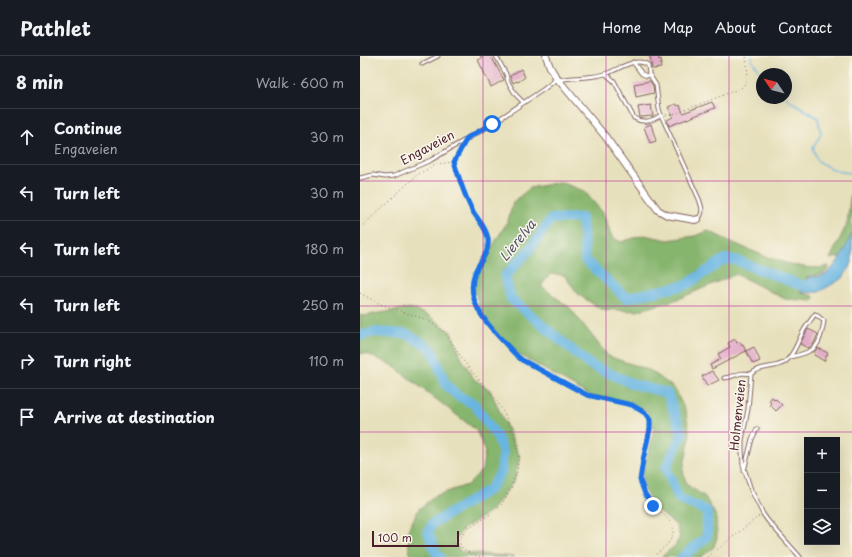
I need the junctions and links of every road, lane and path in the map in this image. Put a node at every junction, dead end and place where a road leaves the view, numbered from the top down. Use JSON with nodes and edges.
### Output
{"nodes":[{"id":1,"x":438,"y":56,"type":"edge"},
{"id":2,"x":496,"y":56,"type":"edge"},
{"id":3,"x":546,"y":56,"type":"edge"},
{"id":4,"x":746,"y":56,"type":"edge"},
{"id":5,"x":633,"y":62,"type":"junction"},
{"id":6,"x":422,"y":64,"type":"dead end"},
{"id":7,"x":606,"y":74,"type":"junction"},
{"id":8,"x":649,"y":74,"type":"junction"},
{"id":9,"x":558,"y":78,"type":"junction"},
{"id":10,"x":523,"y":102,"type":"junction"},
{"id":11,"x":661,"y":115,"type":"junction"},
{"id":12,"x":467,"y":138,"type":"junction"},
{"id":13,"x":454,"y":162,"type":"junction"},
{"id":14,"x":360,"y":178,"type":"edge"},
{"id":15,"x":698,"y":219,"type":"joint"},
{"id":16,"x":360,"y":228,"type":"edge"},
{"id":17,"x":360,"y":293,"type":"edge"},
{"id":18,"x":790,"y":357,"type":"junction"},
{"id":19,"x":751,"y":374,"type":"junction"},
{"id":20,"x":724,"y":378,"type":"dead end"},
{"id":21,"x":757,"y":430,"type":"dead end"},
{"id":22,"x":744,"y":471,"type":"junction"},
{"id":23,"x":763,"y":514,"type":"junction"},
{"id":24,"x":483,"y":557,"type":"edge"},
{"id":25,"x":653,"y":557,"type":"edge"},
{"id":26,"x":708,"y":557,"type":"edge"},
{"id":27,"x":800,"y":557,"type":"edge"}],
"edges":[{"from":1,"to":6,"type":"lane"},
{"from":2,"to":10,"type":"lane"},
{"from":3,"to":9,"type":"street"},
{"from":4,"to":11,"type":"path"},
{"from":5,"to":7,"type":"lane"},
{"from":5,"to":8,"type":"lane"},
{"from":5,"to":8,"type":"lane"},
{"from":7,"to":9,"type":"lane"},
{"from":7,"to":11,"type":"lane"},
{"from":8,"to":11,"type":"lane"},
{"from":9,"to":10,"type":"lane","name":"Engaveien"},
{"from":9,"to":15,"type":"street"},
{"from":10,"to":12,"type":"lane","name":"Engaveien"},
{"from":11,"to":15,"type":"lane"},
{"from":12,"to":13,"type":"path"},
{"from":12,"to":14,"type":"lane","name":"Engaveien"},
{"from":13,"to":16,"type":"path"},
{"from":13,"to":25,"type":"path"},
{"from":17,"to":24,"type":"path"},
{"from":18,"to":18,"type":"lane","name":"Holmenveien"},
{"from":18,"to":19,"type":"lane","name":"Holmenveien"},
{"from":19,"to":20,"type":"lane"},
{"from":19,"to":22,"type":"lane","name":"Holmenveien"},
{"from":21,"to":22,"type":"lane"},
{"from":22,"to":23,"type":"lane","name":"Holmenveien"},
{"from":23,"to":26,"type":"path"},
{"from":23,"to":27,"type":"lane","name":"Holmenveien"}]}
